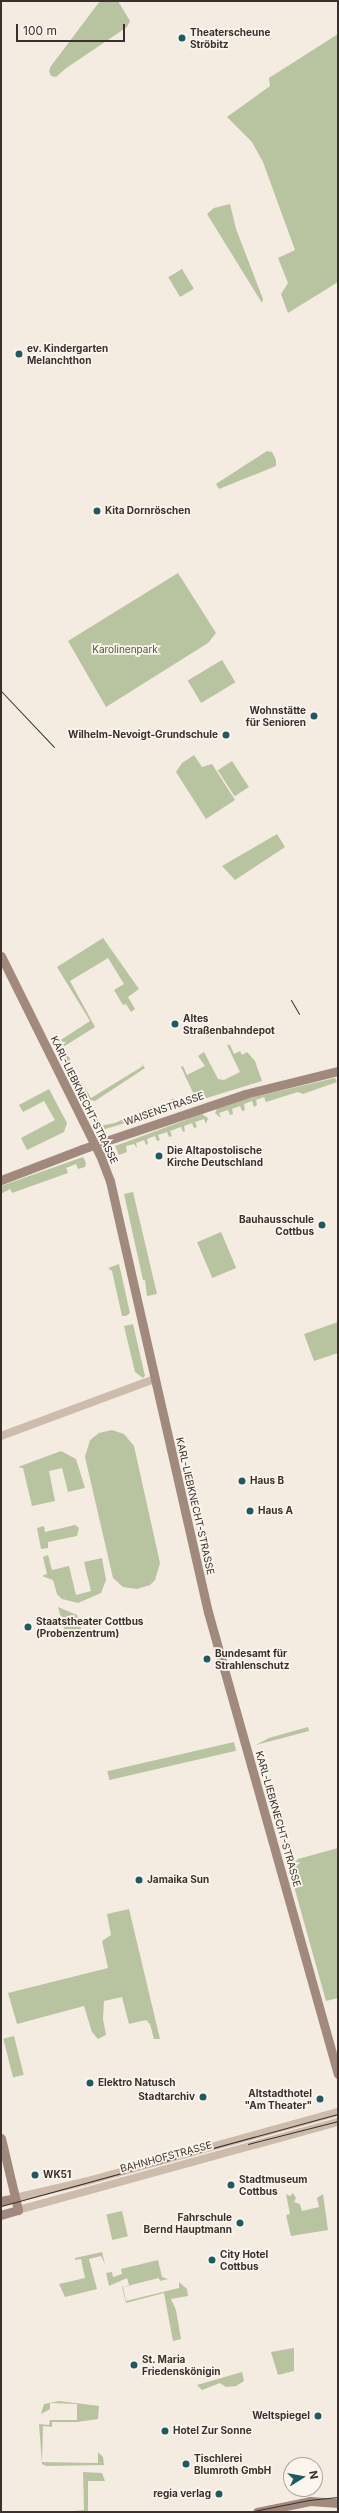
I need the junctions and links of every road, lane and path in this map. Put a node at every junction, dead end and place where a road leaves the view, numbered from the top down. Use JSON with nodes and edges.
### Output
{"nodes":[{"id":1,"x":1,"y":956,"type":"edge"},
{"id":2,"x":338,"y":1071,"type":"edge"},
{"id":3,"x":94,"y":1145,"type":"junction"},
{"id":4,"x":1,"y":1180,"type":"edge"},
{"id":5,"x":154,"y":1379,"type":"junction"},
{"id":6,"x":1,"y":1436,"type":"edge"},
{"id":7,"x":338,"y":2074,"type":"edge"},
{"id":8,"x":338,"y":2112,"type":"edge"},
{"id":9,"x":338,"y":2122,"type":"edge"},
{"id":10,"x":1,"y":2138,"type":"edge"},
{"id":11,"x":1,"y":2201,"type":"edge"},
{"id":12,"x":17,"y":2204,"type":"junction"},
{"id":13,"x":1,"y":2215,"type":"edge"},
{"id":14,"x":338,"y":2503,"type":"edge"},
{"id":15,"x":257,"y":2512,"type":"edge"}],
"edges":[{"from":1,"to":3,"type":"main road","name":"KARL-LIEBKNECHT-STRASSE"},
{"from":2,"to":3,"type":"main road","name":"WAISENSTRASSE"},
{"from":3,"to":4,"type":"main road","name":"WAISENSTRASSE"},
{"from":3,"to":5,"type":"main road","name":"KARL-LIEBKNECHT-STRASSE"},
{"from":5,"to":6,"type":"street"},
{"from":5,"to":7,"type":"main road","name":"KARL-LIEBKNECHT-STRASSE"},
{"from":8,"to":12,"type":"street","name":"BAHNHOFSTRASSE"},
{"from":9,"to":12,"type":"street","name":"BAHNHOFSTRASSE"},
{"from":10,"to":12,"type":"main road"},
{"from":11,"to":12,"type":"main road","name":"BAHNHOFSTRASSE"},
{"from":12,"to":13,"type":"main road","name":"BAHNHOFSTRASSE"},
{"from":14,"to":15,"type":"main road"}]}
